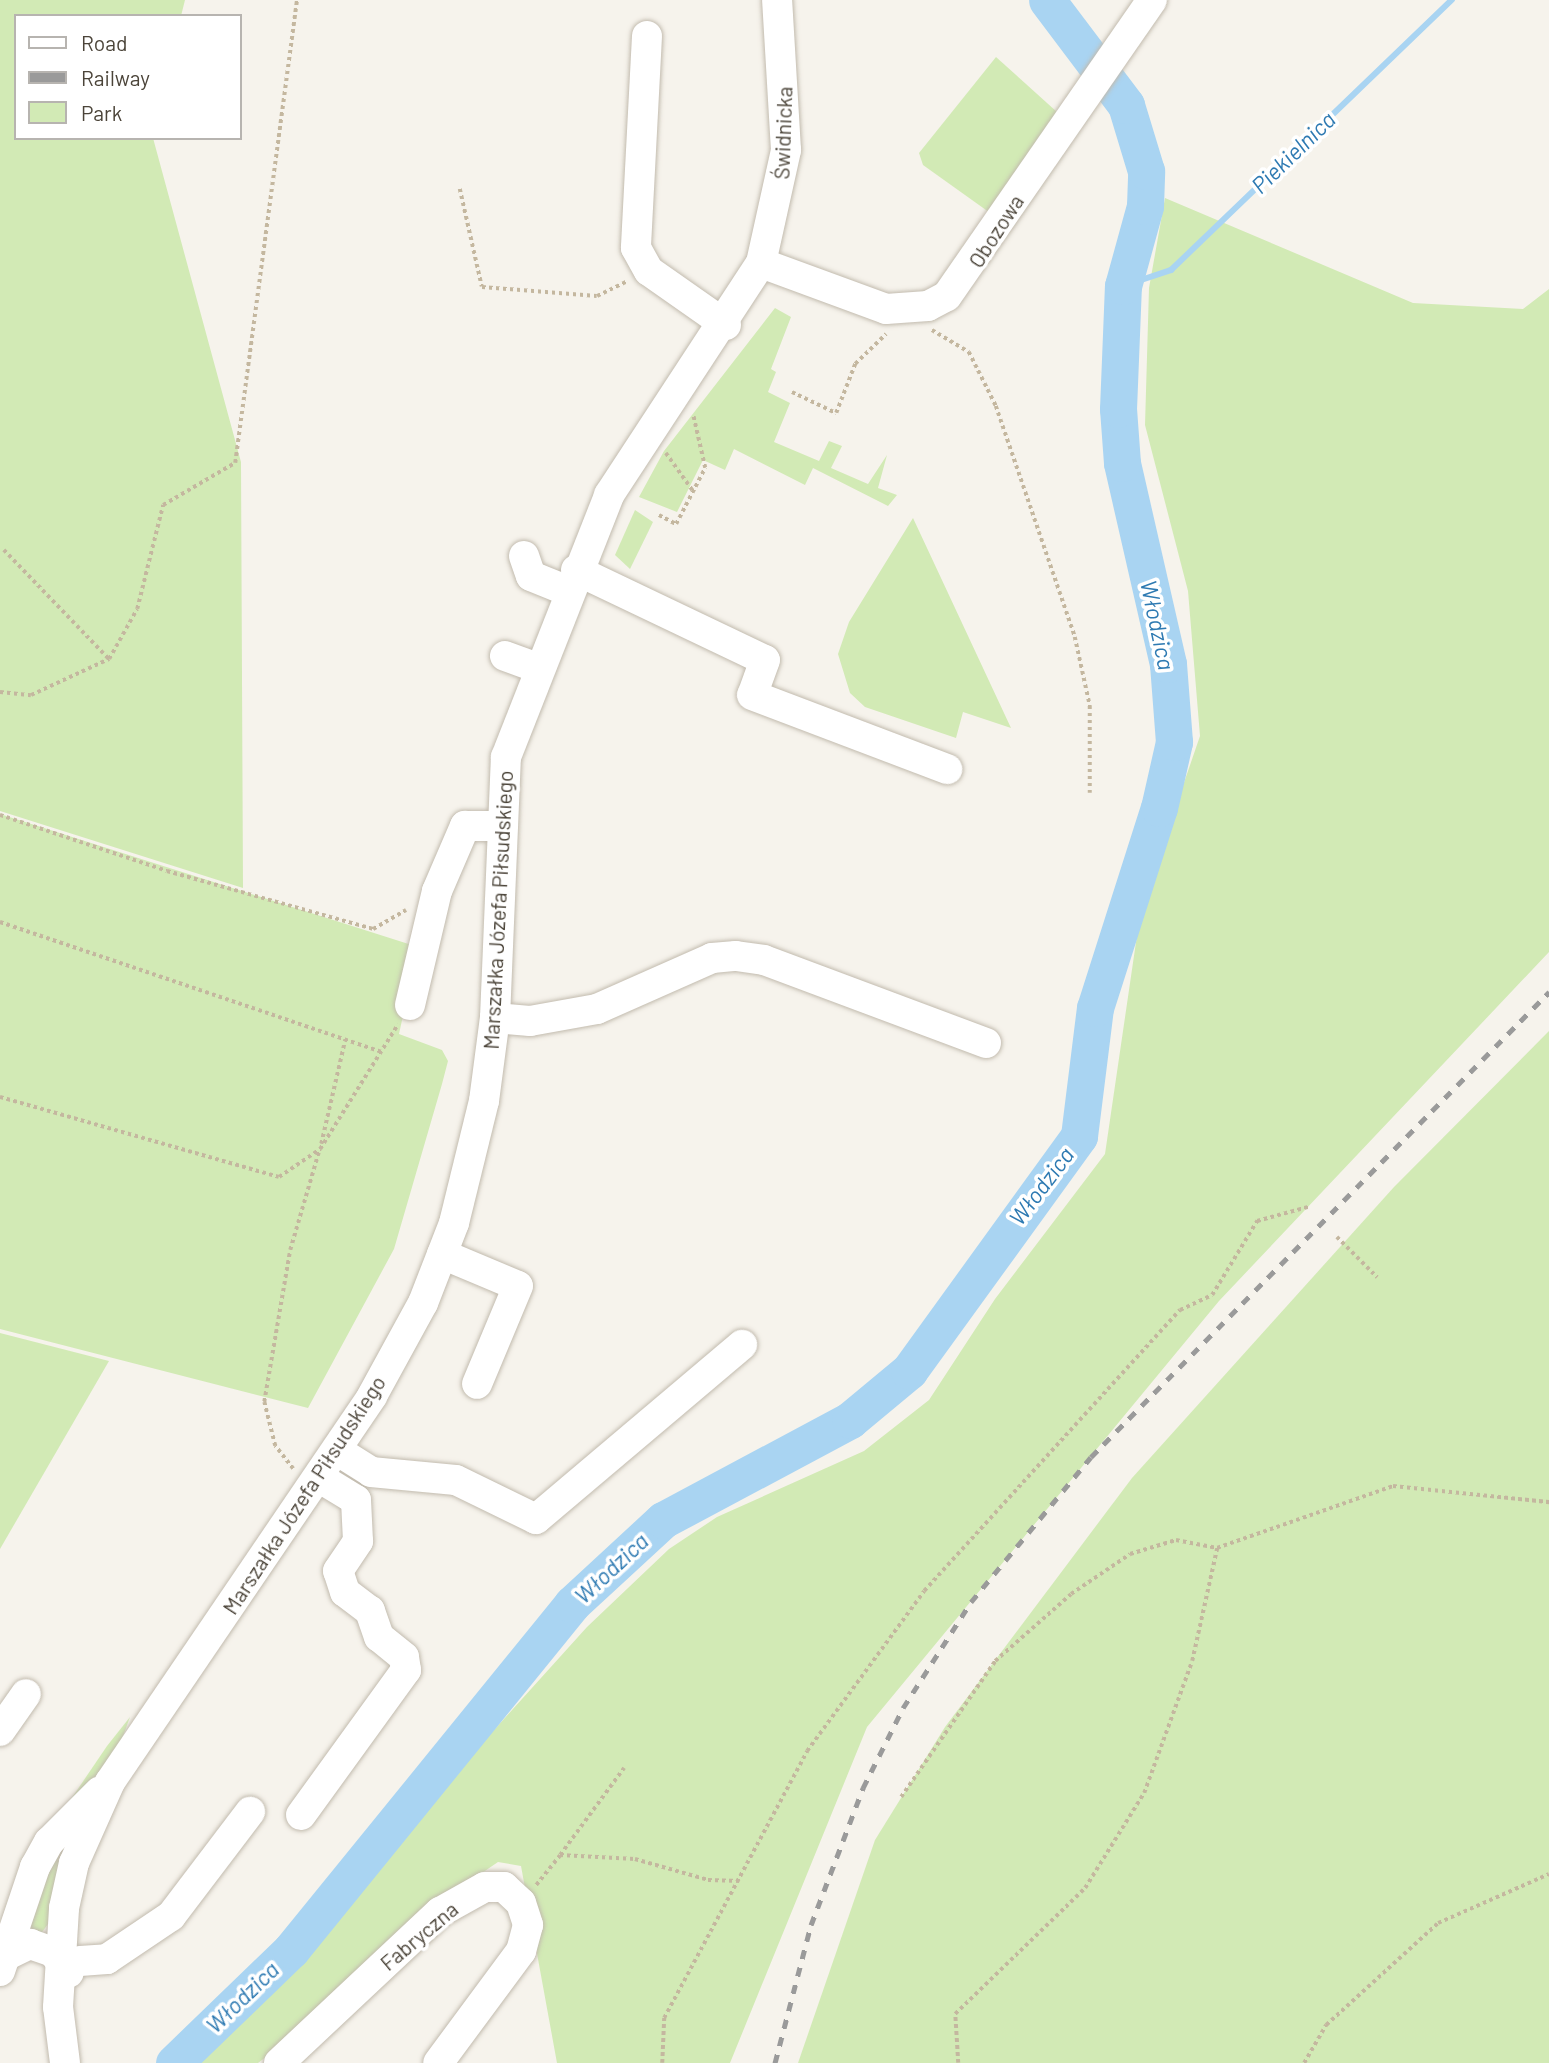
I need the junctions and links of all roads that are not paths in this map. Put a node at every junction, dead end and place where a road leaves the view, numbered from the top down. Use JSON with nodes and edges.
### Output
{"nodes":[{"id":1,"x":777,"y":0,"type":"edge"},
{"id":2,"x":1152,"y":0,"type":"edge"},
{"id":3,"x":648,"y":36,"type":"dead end"},
{"id":4,"x":761,"y":263,"type":"junction"},
{"id":5,"x":726,"y":324,"type":"junction"},
{"id":6,"x":524,"y":556,"type":"dead end"},
{"id":7,"x":572,"y":581,"type":"junction"},
{"id":8,"x":505,"y":656,"type":"dead end"},
{"id":9,"x":538,"y":668,"type":"junction"},
{"id":10,"x":947,"y":769,"type":"dead end"},
{"id":11,"x":499,"y":826,"type":"junction"},
{"id":12,"x":410,"y":1005,"type":"road end"},
{"id":13,"x":495,"y":1018,"type":"junction"},
{"id":14,"x":986,"y":1043,"type":"dead end"},
{"id":15,"x":442,"y":1254,"type":"junction"},
{"id":16,"x":742,"y":1345,"type":"dead end"},
{"id":17,"x":477,"y":1384,"type":"dead end"},
{"id":18,"x":338,"y":1451,"type":"junction"},
{"id":19,"x":310,"y":1477,"type":"junction"},
{"id":20,"x":26,"y":1694,"type":"dead end"},
{"id":21,"x":0,"y":1731,"type":"edge"},
{"id":22,"x":141,"y":1737,"type":"junction"},
{"id":23,"x":110,"y":1782,"type":"junction"},
{"id":24,"x":250,"y":1812,"type":"dead end"},
{"id":25,"x":300,"y":1815,"type":"dead end"},
{"id":26,"x":2,"y":1960,"type":"edge"},
{"id":27,"x":70,"y":1960,"type":"junction"},
{"id":28,"x":70,"y":2057,"type":"edge"},
{"id":29,"x":279,"y":2063,"type":"edge"},
{"id":30,"x":438,"y":2063,"type":"edge"}],
"edges":[{"from":1,"to":4,"type":"street","name":"Świdnicka"},
{"from":2,"to":4,"type":"street","name":"Obozowa"},
{"from":3,"to":5,"type":"street"},
{"from":4,"to":5,"type":"street","name":"Marszałka Józefa Piłsudskiego"},
{"from":5,"to":7,"type":"street","name":"Marszałka Józefa Piłsudskiego"},
{"from":6,"to":7,"type":"street"},
{"from":7,"to":9,"type":"street","name":"Marszałka Józefa Piłsudskiego"},
{"from":7,"to":10,"type":"street"},
{"from":8,"to":9,"type":"street"},
{"from":9,"to":11,"type":"street","name":"Marszałka Józefa Piłsudskiego"},
{"from":11,"to":12,"type":"street"},
{"from":11,"to":13,"type":"street","name":"Marszałka Józefa Piłsudskiego"},
{"from":13,"to":14,"type":"street"},
{"from":13,"to":15,"type":"street","name":"Marszałka Józefa Piłsudskiego"},
{"from":15,"to":17,"type":"street"},
{"from":15,"to":18,"type":"street","name":"Marszałka Józefa Piłsudskiego"},
{"from":16,"to":18,"type":"street"},
{"from":18,"to":19,"type":"street","name":"Marszałka Józefa Piłsudskiego"},
{"from":19,"to":22,"type":"street","name":"Marszałka Józefa Piłsudskiego"},
{"from":19,"to":25,"type":"street"},
{"from":20,"to":21,"type":"street"},
{"from":22,"to":23,"type":"street","name":"Marszałka Józefa Piłsudskiego"},
{"from":22,"to":27,"type":"street","name":"Marszałka Józefa Piłsudskiego"},
{"from":23,"to":26,"type":"street"},
{"from":23,"to":27,"type":"street","name":"Marszałka Józefa Piłsudskiego"},
{"from":24,"to":27,"type":"street"},
{"from":26,"to":27,"type":"street"},
{"from":27,"to":28,"type":"street"},
{"from":29,"to":30,"type":"street","name":"Fabryczna"}]}
